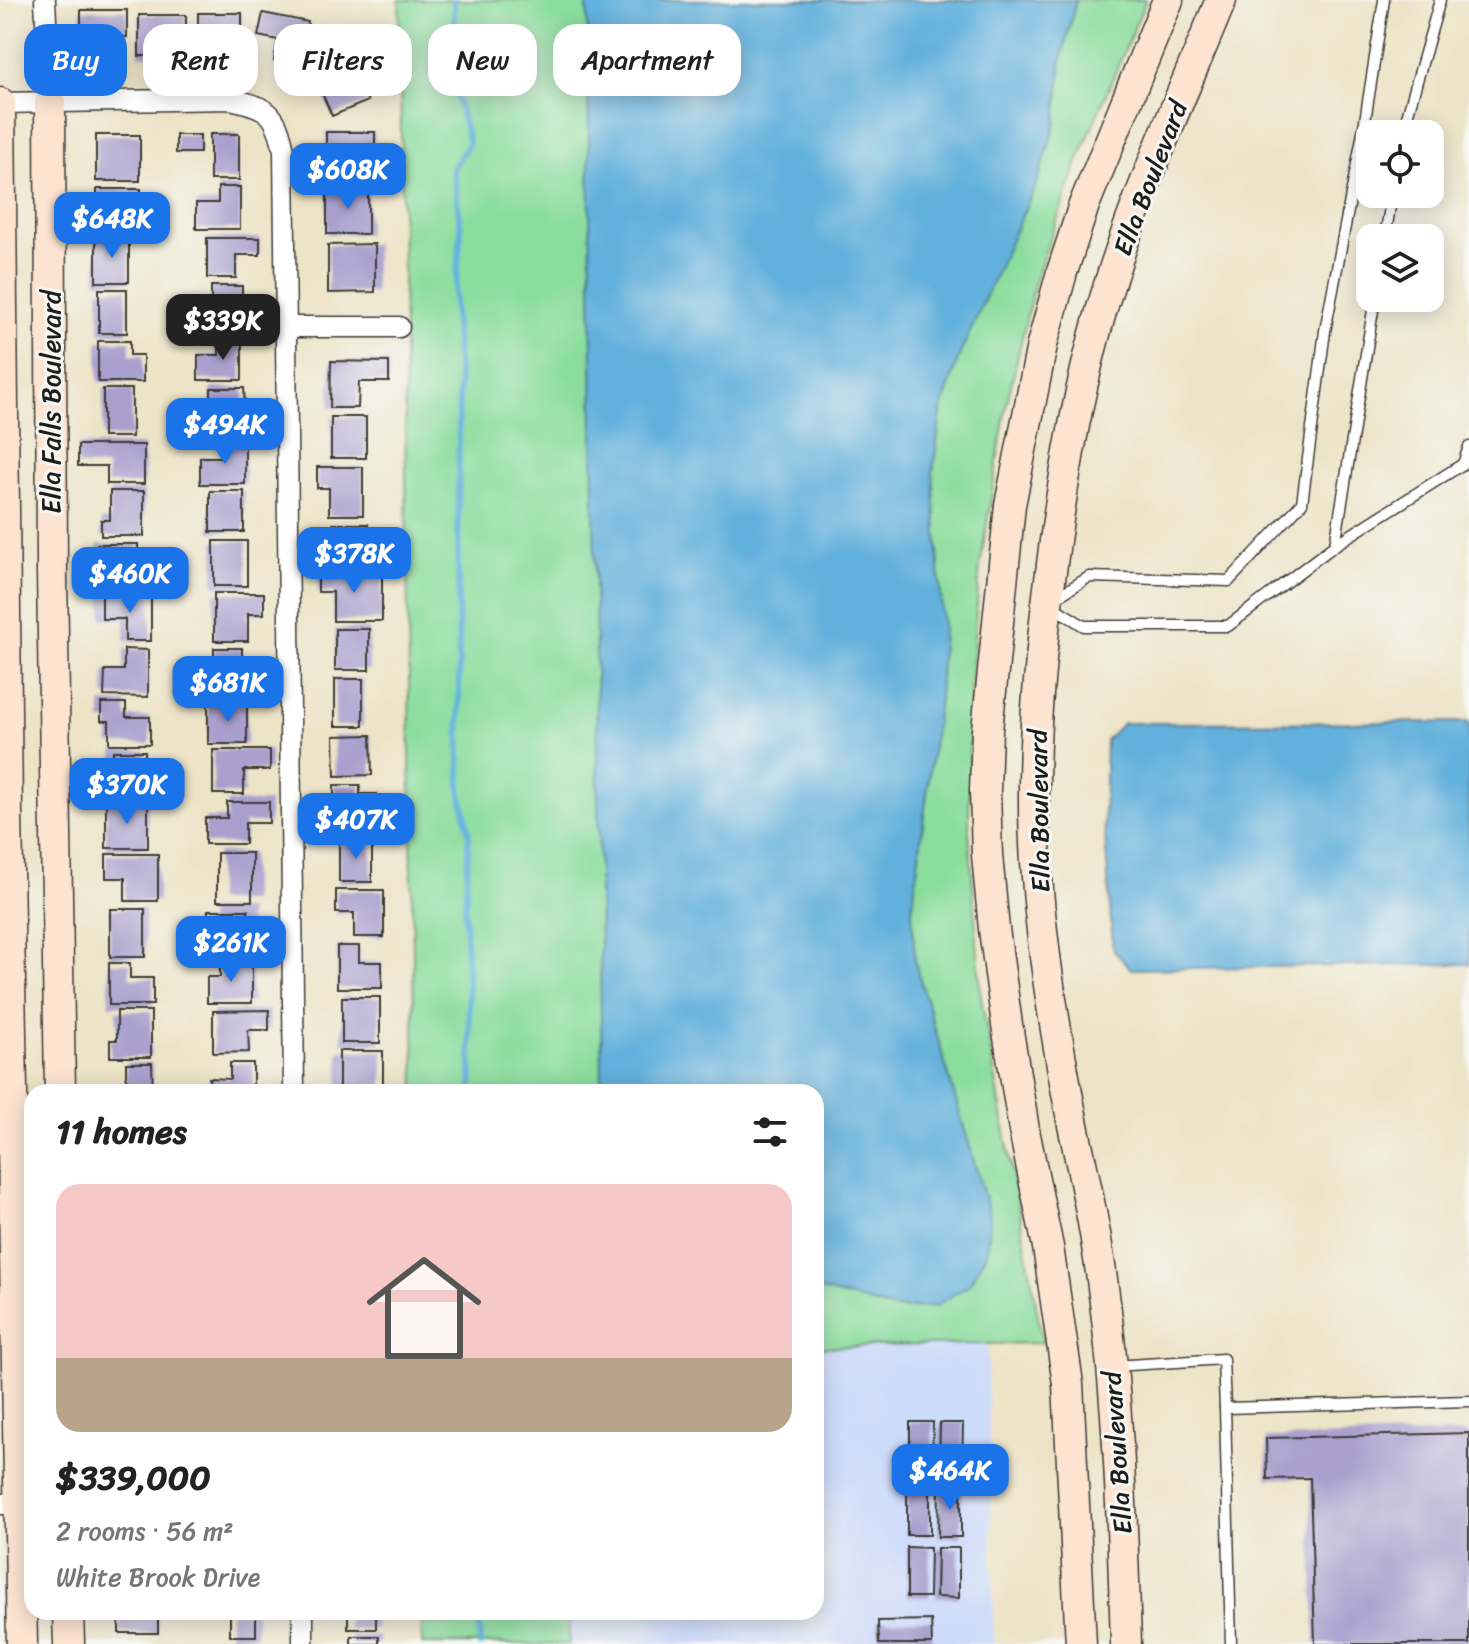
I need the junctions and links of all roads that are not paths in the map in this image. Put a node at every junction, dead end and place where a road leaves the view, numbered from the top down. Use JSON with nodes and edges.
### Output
{"nodes":[{"id":1,"x":45,"y":0,"type":"edge"},
{"id":2,"x":1168,"y":0,"type":"edge"},
{"id":3,"x":1221,"y":0,"type":"edge"},
{"id":4,"x":1384,"y":0,"type":"edge"},
{"id":5,"x":1440,"y":0,"type":"edge"},
{"id":6,"x":0,"y":96,"type":"edge"},
{"id":7,"x":50,"y":102,"type":"junction"},
{"id":8,"x":0,"y":103,"type":"edge"},
{"id":9,"x":1406,"y":120,"type":"edge"},
{"id":10,"x":1373,"y":312,"type":"edge"},
{"id":11,"x":284,"y":327,"type":"junction"},
{"id":12,"x":399,"y":327,"type":"dead end"},
{"id":13,"x":1469,"y":447,"type":"edge"},
{"id":14,"x":1335,"y":545,"type":"junction"},
{"id":15,"x":4,"y":572,"type":"junction"},
{"id":16,"x":52,"y":572,"type":"junction"},
{"id":17,"x":999,"y":598,"type":"junction"},
{"id":18,"x":1047,"y":603,"type":"junction"},
{"id":19,"x":10,"y":985,"type":"junction"},
{"id":20,"x":59,"y":985,"type":"junction"},
{"id":21,"x":60,"y":1084,"type":"edge"},
{"id":22,"x":294,"y":1084,"type":"edge"},
{"id":23,"x":1111,"y":1366,"type":"junction"},
{"id":24,"x":1067,"y":1376,"type":"junction"},
{"id":25,"x":1469,"y":1401,"type":"edge"},
{"id":26,"x":1225,"y":1408,"type":"junction"},
{"id":27,"x":17,"y":1503,"type":"edge"},
{"id":28,"x":68,"y":1620,"type":"edge"},
{"id":29,"x":303,"y":1620,"type":"edge"},
{"id":30,"x":22,"y":1644,"type":"edge"},
{"id":31,"x":69,"y":1644,"type":"edge"},
{"id":32,"x":303,"y":1644,"type":"edge"},
{"id":33,"x":1081,"y":1644,"type":"edge"},
{"id":34,"x":1126,"y":1644,"type":"edge"},
{"id":35,"x":1231,"y":1644,"type":"edge"}],
"edges":[{"from":1,"to":7,"type":"street","name":"Ella Falls Boulevard"},
{"from":2,"to":17,"type":"main road","name":"Ella Boulevard"},
{"from":3,"to":18,"type":"main road","name":"Ella Boulevard"},
{"from":4,"to":18,"type":"lane"},
{"from":5,"to":9,"type":"lane"},
{"from":6,"to":8,"type":"street","name":"Ella Falls Boulevard"},
{"from":7,"to":8,"type":"street"},
{"from":7,"to":11,"type":"street"},
{"from":7,"to":16,"type":"main road","name":"Ella Falls Boulevard"},
{"from":8,"to":15,"type":"main road","name":"Ella Falls Boulevard"},
{"from":10,"to":14,"type":"lane"},
{"from":11,"to":12,"type":"street"},
{"from":11,"to":22,"type":"street"},
{"from":13,"to":14,"type":"lane"},
{"from":14,"to":18,"type":"lane"},
{"from":15,"to":16,"type":"main road"},
{"from":15,"to":19,"type":"main road","name":"Ella Falls Boulevard"},
{"from":16,"to":20,"type":"main road","name":"Ella Falls Boulevard"},
{"from":17,"to":18,"type":"main road"},
{"from":17,"to":24,"type":"main road","name":"Ella Boulevard"},
{"from":18,"to":23,"type":"main road","name":"Ella Boulevard"},
{"from":19,"to":20,"type":"main road"},
{"from":19,"to":27,"type":"main road","name":"Ella Falls Boulevard"},
{"from":20,"to":21,"type":"main road","name":"Ella Falls Boulevard"},
{"from":23,"to":24,"type":"main road"},
{"from":23,"to":26,"type":"lane"},
{"from":23,"to":34,"type":"main road","name":"Ella Boulevard"},
{"from":24,"to":33,"type":"main road","name":"Ella Boulevard"},
{"from":25,"to":26,"type":"lane"},
{"from":26,"to":35,"type":"lane"},
{"from":27,"to":30,"type":"main road","name":"Ella Falls Boulevard"},
{"from":28,"to":31,"type":"main road"},
{"from":29,"to":32,"type":"street"}]}
